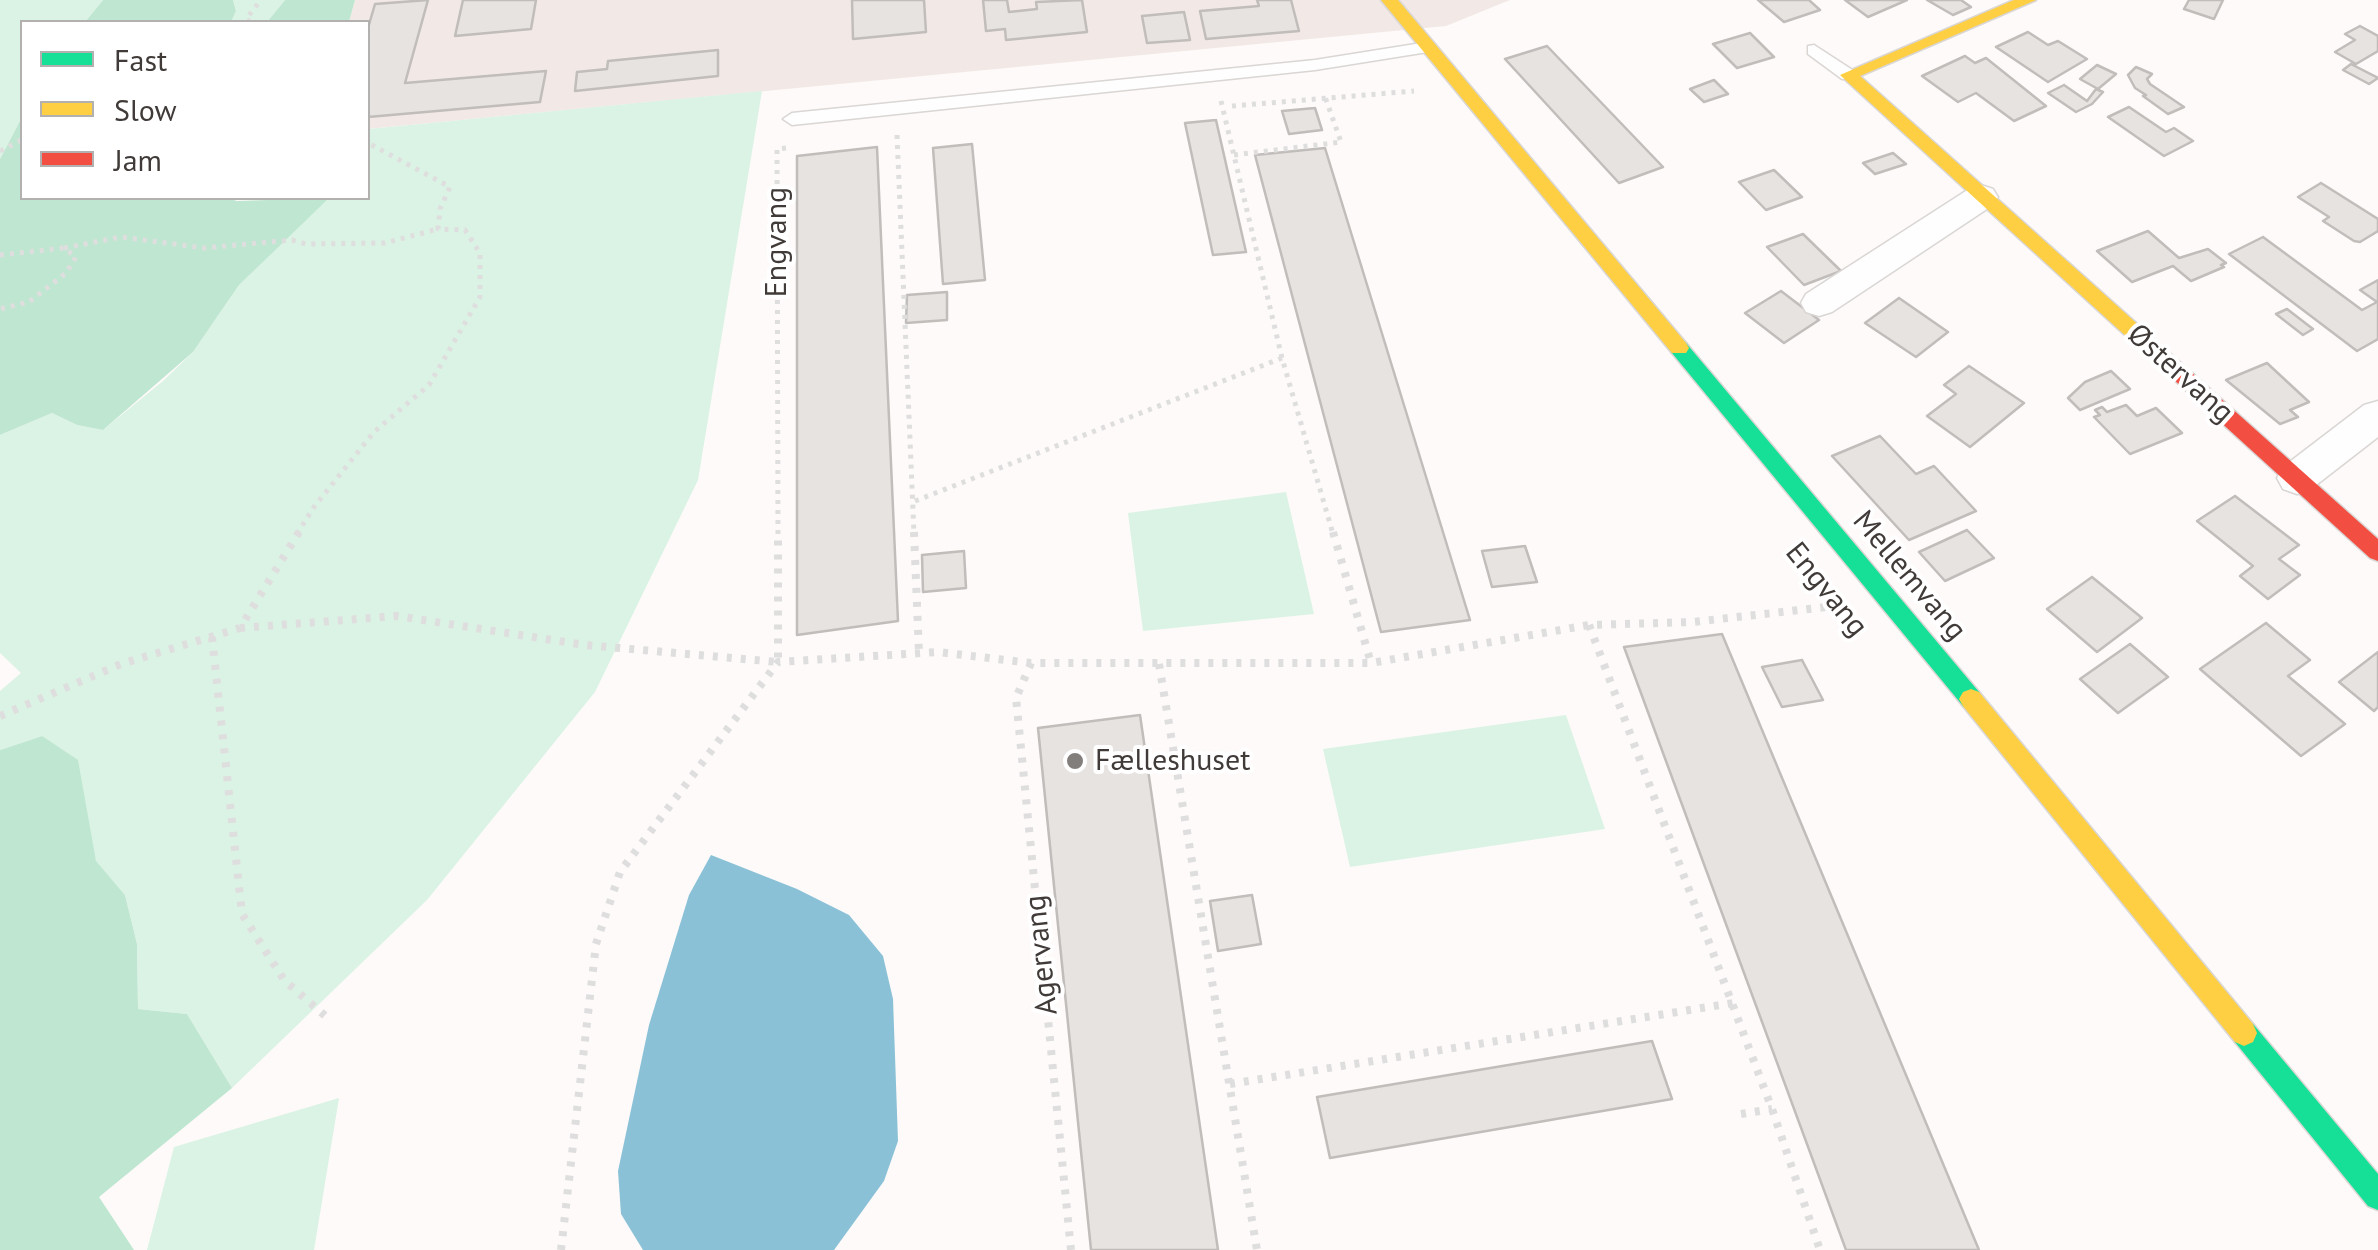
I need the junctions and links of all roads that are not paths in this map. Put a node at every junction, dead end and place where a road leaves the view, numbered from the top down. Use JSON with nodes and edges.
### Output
{"nodes":[{"id":1,"x":1389,"y":0,"type":"edge"},
{"id":2,"x":2028,"y":0,"type":"edge"},
{"id":3,"x":1428,"y":47,"type":"junction"},
{"id":4,"x":1814,"y":50,"type":"dead end"},
{"id":5,"x":1848,"y":74,"type":"junction"},
{"id":6,"x":792,"y":119,"type":"dead end"},
{"id":7,"x":1981,"y":196,"type":"junction"},
{"id":8,"x":1819,"y":303,"type":"dead end"},
{"id":9,"x":2378,"y":416,"type":"edge"},
{"id":10,"x":2296,"y":478,"type":"junction"},
{"id":11,"x":2378,"y":552,"type":"edge"},
{"id":12,"x":2378,"y":1196,"type":"edge"}],
"edges":[{"from":1,"to":3,"type":"street","name":"Mellemvang"},
{"from":2,"to":5,"type":"street"},
{"from":3,"to":6,"type":"lane"},
{"from":3,"to":12,"type":"street","name":"Mellemvang"},
{"from":4,"to":5,"type":"lane"},
{"from":5,"to":7,"type":"street","name":"Østervang"},
{"from":7,"to":8,"type":"street"},
{"from":7,"to":10,"type":"street","name":"Østervang"},
{"from":9,"to":10,"type":"street"},
{"from":10,"to":11,"type":"street","name":"Østervang"}]}
